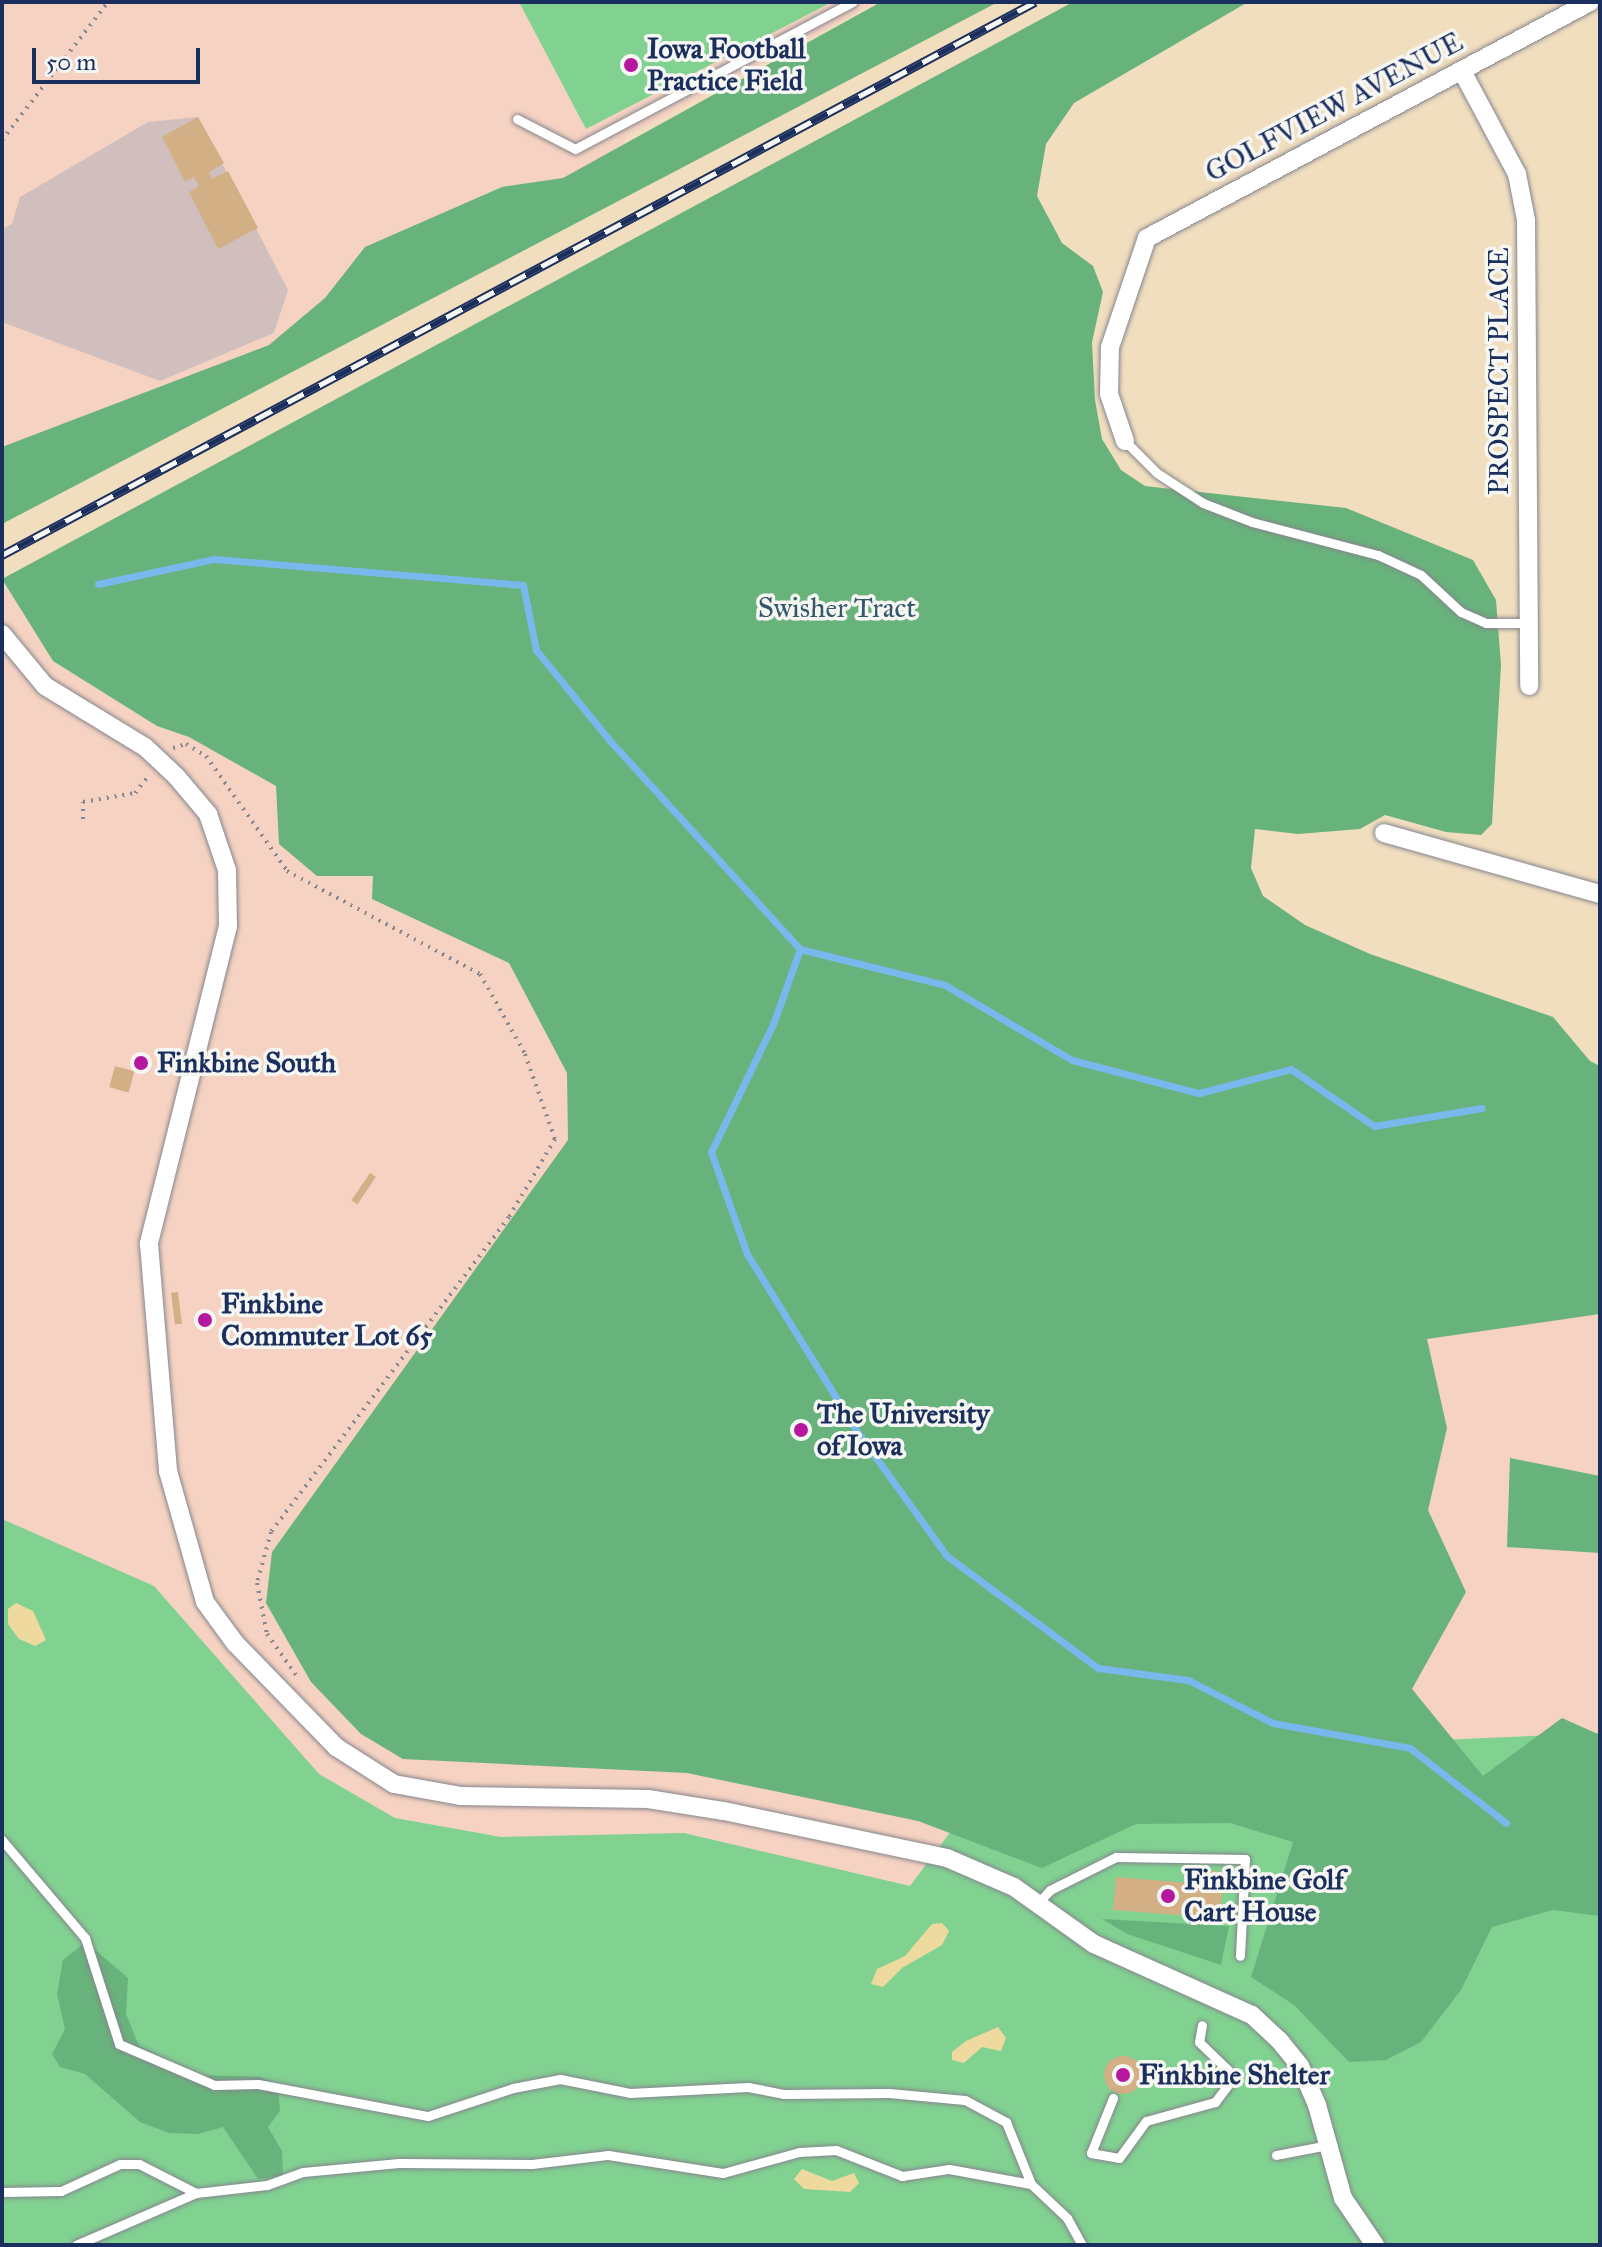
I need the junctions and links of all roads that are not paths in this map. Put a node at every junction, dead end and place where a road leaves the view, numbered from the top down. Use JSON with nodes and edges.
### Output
{"nodes":[{"id":1,"x":853,"y":2,"type":"edge"},
{"id":2,"x":1590,"y":2,"type":"edge"},
{"id":3,"x":1462,"y":71,"type":"junction"},
{"id":4,"x":517,"y":119,"type":"dead end"},
{"id":5,"x":1125,"y":441,"type":"joint"},
{"id":6,"x":1528,"y":623,"type":"junction"},
{"id":7,"x":2,"y":634,"type":"edge"},
{"id":8,"x":1529,"y":686,"type":"dead end"},
{"id":9,"x":1384,"y":833,"type":"dead end"},
{"id":10,"x":1600,"y":894,"type":"edge"},
{"id":11,"x":2,"y":1840,"type":"edge"},
{"id":12,"x":1037,"y":1904,"type":"junction"},
{"id":13,"x":1240,"y":1956,"type":"dead end"},
{"id":14,"x":1202,"y":2025,"type":"dead end"},
{"id":15,"x":1113,"y":2098,"type":"dead end"},
{"id":16,"x":1328,"y":2145,"type":"junction"},
{"id":17,"x":1276,"y":2155,"type":"dead end"},
{"id":18,"x":1031,"y":2184,"type":"junction"},
{"id":19,"x":2,"y":2192,"type":"edge"},
{"id":20,"x":196,"y":2193,"type":"junction"},
{"id":21,"x":76,"y":2245,"type":"edge"},
{"id":22,"x":1082,"y":2245,"type":"edge"},
{"id":23,"x":1375,"y":2245,"type":"edge"}],
"edges":[{"from":1,"to":4,"type":"lane"},
{"from":2,"to":3,"type":"street","name":"GOLFVIEW AVENUE"},
{"from":3,"to":5,"type":"street","name":"GOLFVIEW AVENUE"},
{"from":3,"to":6,"type":"street","name":"PROSPECT PLACE"},
{"from":5,"to":6,"type":"lane"},
{"from":6,"to":8,"type":"street","name":"PROSPECT PLACE"},
{"from":7,"to":12,"type":"street"},
{"from":9,"to":10,"type":"street"},
{"from":11,"to":18,"type":"lane"},
{"from":12,"to":13,"type":"lane"},
{"from":12,"to":16,"type":"street"},
{"from":14,"to":15,"type":"lane"},
{"from":16,"to":17,"type":"lane"},
{"from":16,"to":23,"type":"street"},
{"from":18,"to":20,"type":"lane"},
{"from":18,"to":22,"type":"lane"},
{"from":19,"to":20,"type":"lane"},
{"from":20,"to":21,"type":"lane"}]}
